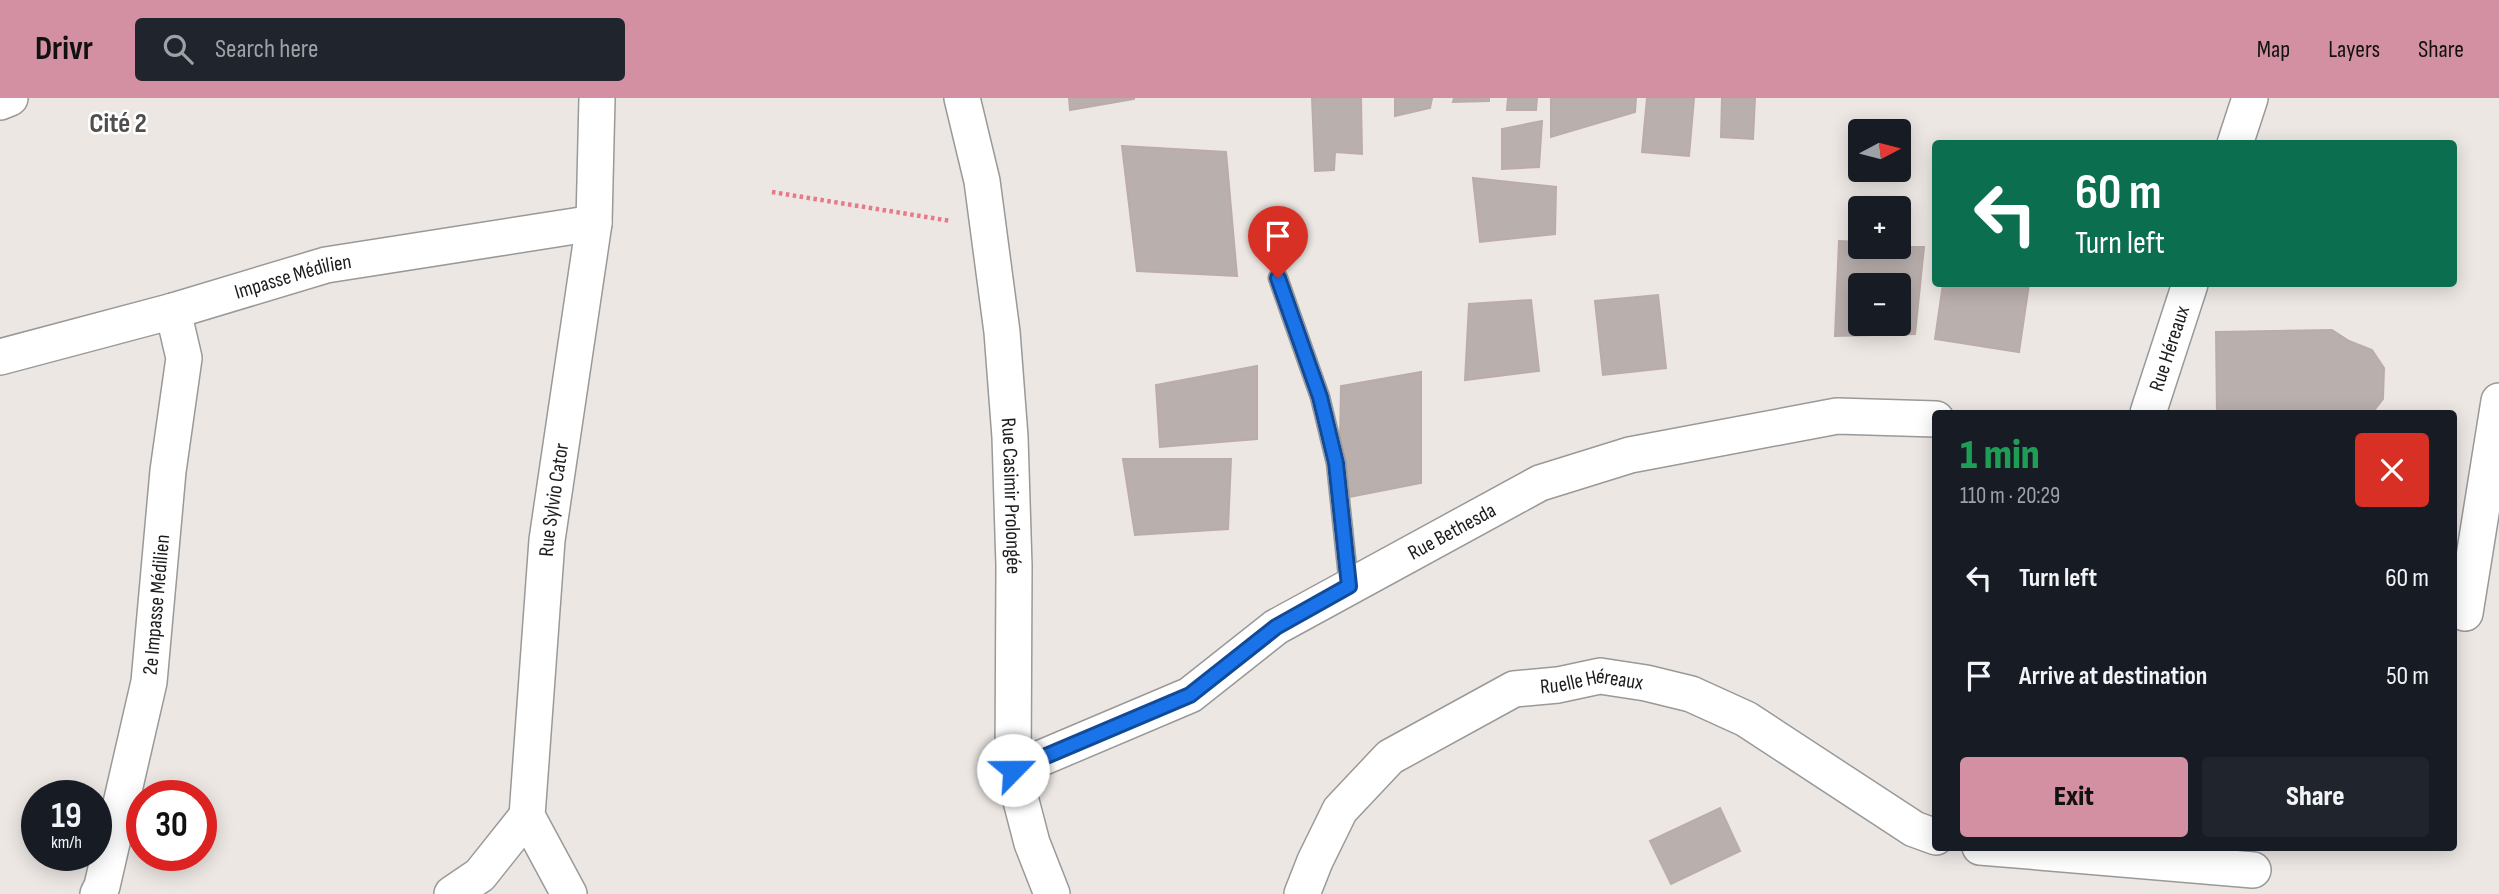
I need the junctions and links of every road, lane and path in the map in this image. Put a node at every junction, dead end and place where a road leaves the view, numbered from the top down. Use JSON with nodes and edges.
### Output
{"nodes":[{"id":1,"x":10,"y":98,"type":"edge"},
{"id":2,"x":597,"y":98,"type":"edge"},
{"id":3,"x":962,"y":98,"type":"edge"},
{"id":4,"x":2250,"y":98,"type":"edge"},
{"id":5,"x":0,"y":102,"type":"edge"},
{"id":6,"x":2236,"y":140,"type":"edge"},
{"id":7,"x":772,"y":192,"type":"dead end"},
{"id":8,"x":594,"y":223,"type":"junction"},
{"id":9,"x":988,"y":228,"type":"junction"},
{"id":10,"x":1278,"y":278,"type":"dead end"},
{"id":11,"x":2189,"y":287,"type":"edge"},
{"id":12,"x":173,"y":311,"type":"junction"},
{"id":13,"x":0,"y":356,"type":"edge"},
{"id":14,"x":2499,"y":401,"type":"edge"},
{"id":15,"x":2149,"y":410,"type":"edge"},
{"id":16,"x":1932,"y":419,"type":"edge"},
{"id":17,"x":1349,"y":586,"type":"junction"},
{"id":18,"x":2465,"y":613,"type":"dead end"},
{"id":19,"x":1013,"y":770,"type":"junction"},
{"id":20,"x":527,"y":816,"type":"junction"},
{"id":21,"x":1932,"y":836,"type":"edge"},
{"id":22,"x":2028,"y":851,"type":"edge"},
{"id":23,"x":2255,"y":870,"type":"edge"},
{"id":24,"x":480,"y":884,"type":"edge"},
{"id":25,"x":98,"y":894,"type":"edge"},
{"id":26,"x":452,"y":894,"type":"edge"},
{"id":27,"x":569,"y":894,"type":"edge"},
{"id":28,"x":1052,"y":894,"type":"edge"},
{"id":29,"x":1302,"y":894,"type":"edge"}],
"edges":[{"from":1,"to":5,"type":"street"},
{"from":2,"to":8,"type":"street","name":"Rue Sylvio Cator"},
{"from":3,"to":9,"type":"street","name":"Rue Casimir Prolongée"},
{"from":4,"to":6,"type":"street"},
{"from":7,"to":9,"type":"path"},
{"from":8,"to":12,"type":"street","name":"Impasse Médilien"},
{"from":8,"to":20,"type":"street","name":"Rue Sylvio Cator"},
{"from":9,"to":19,"type":"street","name":"Rue Casimir Prolongée"},
{"from":10,"to":17,"type":"lane"},
{"from":11,"to":15,"type":"street","name":"Rue Héreaux"},
{"from":12,"to":13,"type":"street","name":"Impasse Médilien"},
{"from":12,"to":25,"type":"street","name":"2e Impasse Médilien"},
{"from":14,"to":18,"type":"street"},
{"from":16,"to":17,"type":"street","name":"Rue Bethesda"},
{"from":17,"to":19,"type":"street","name":"Rue Bethesda"},
{"from":19,"to":28,"type":"street","name":"Rue Casimir Prolongée"},
{"from":20,"to":24,"type":"street"},
{"from":20,"to":27,"type":"street"},
{"from":21,"to":29,"type":"street","name":"Ruelle Héreaux"},
{"from":22,"to":23,"type":"street"},
{"from":24,"to":26,"type":"street"}]}
